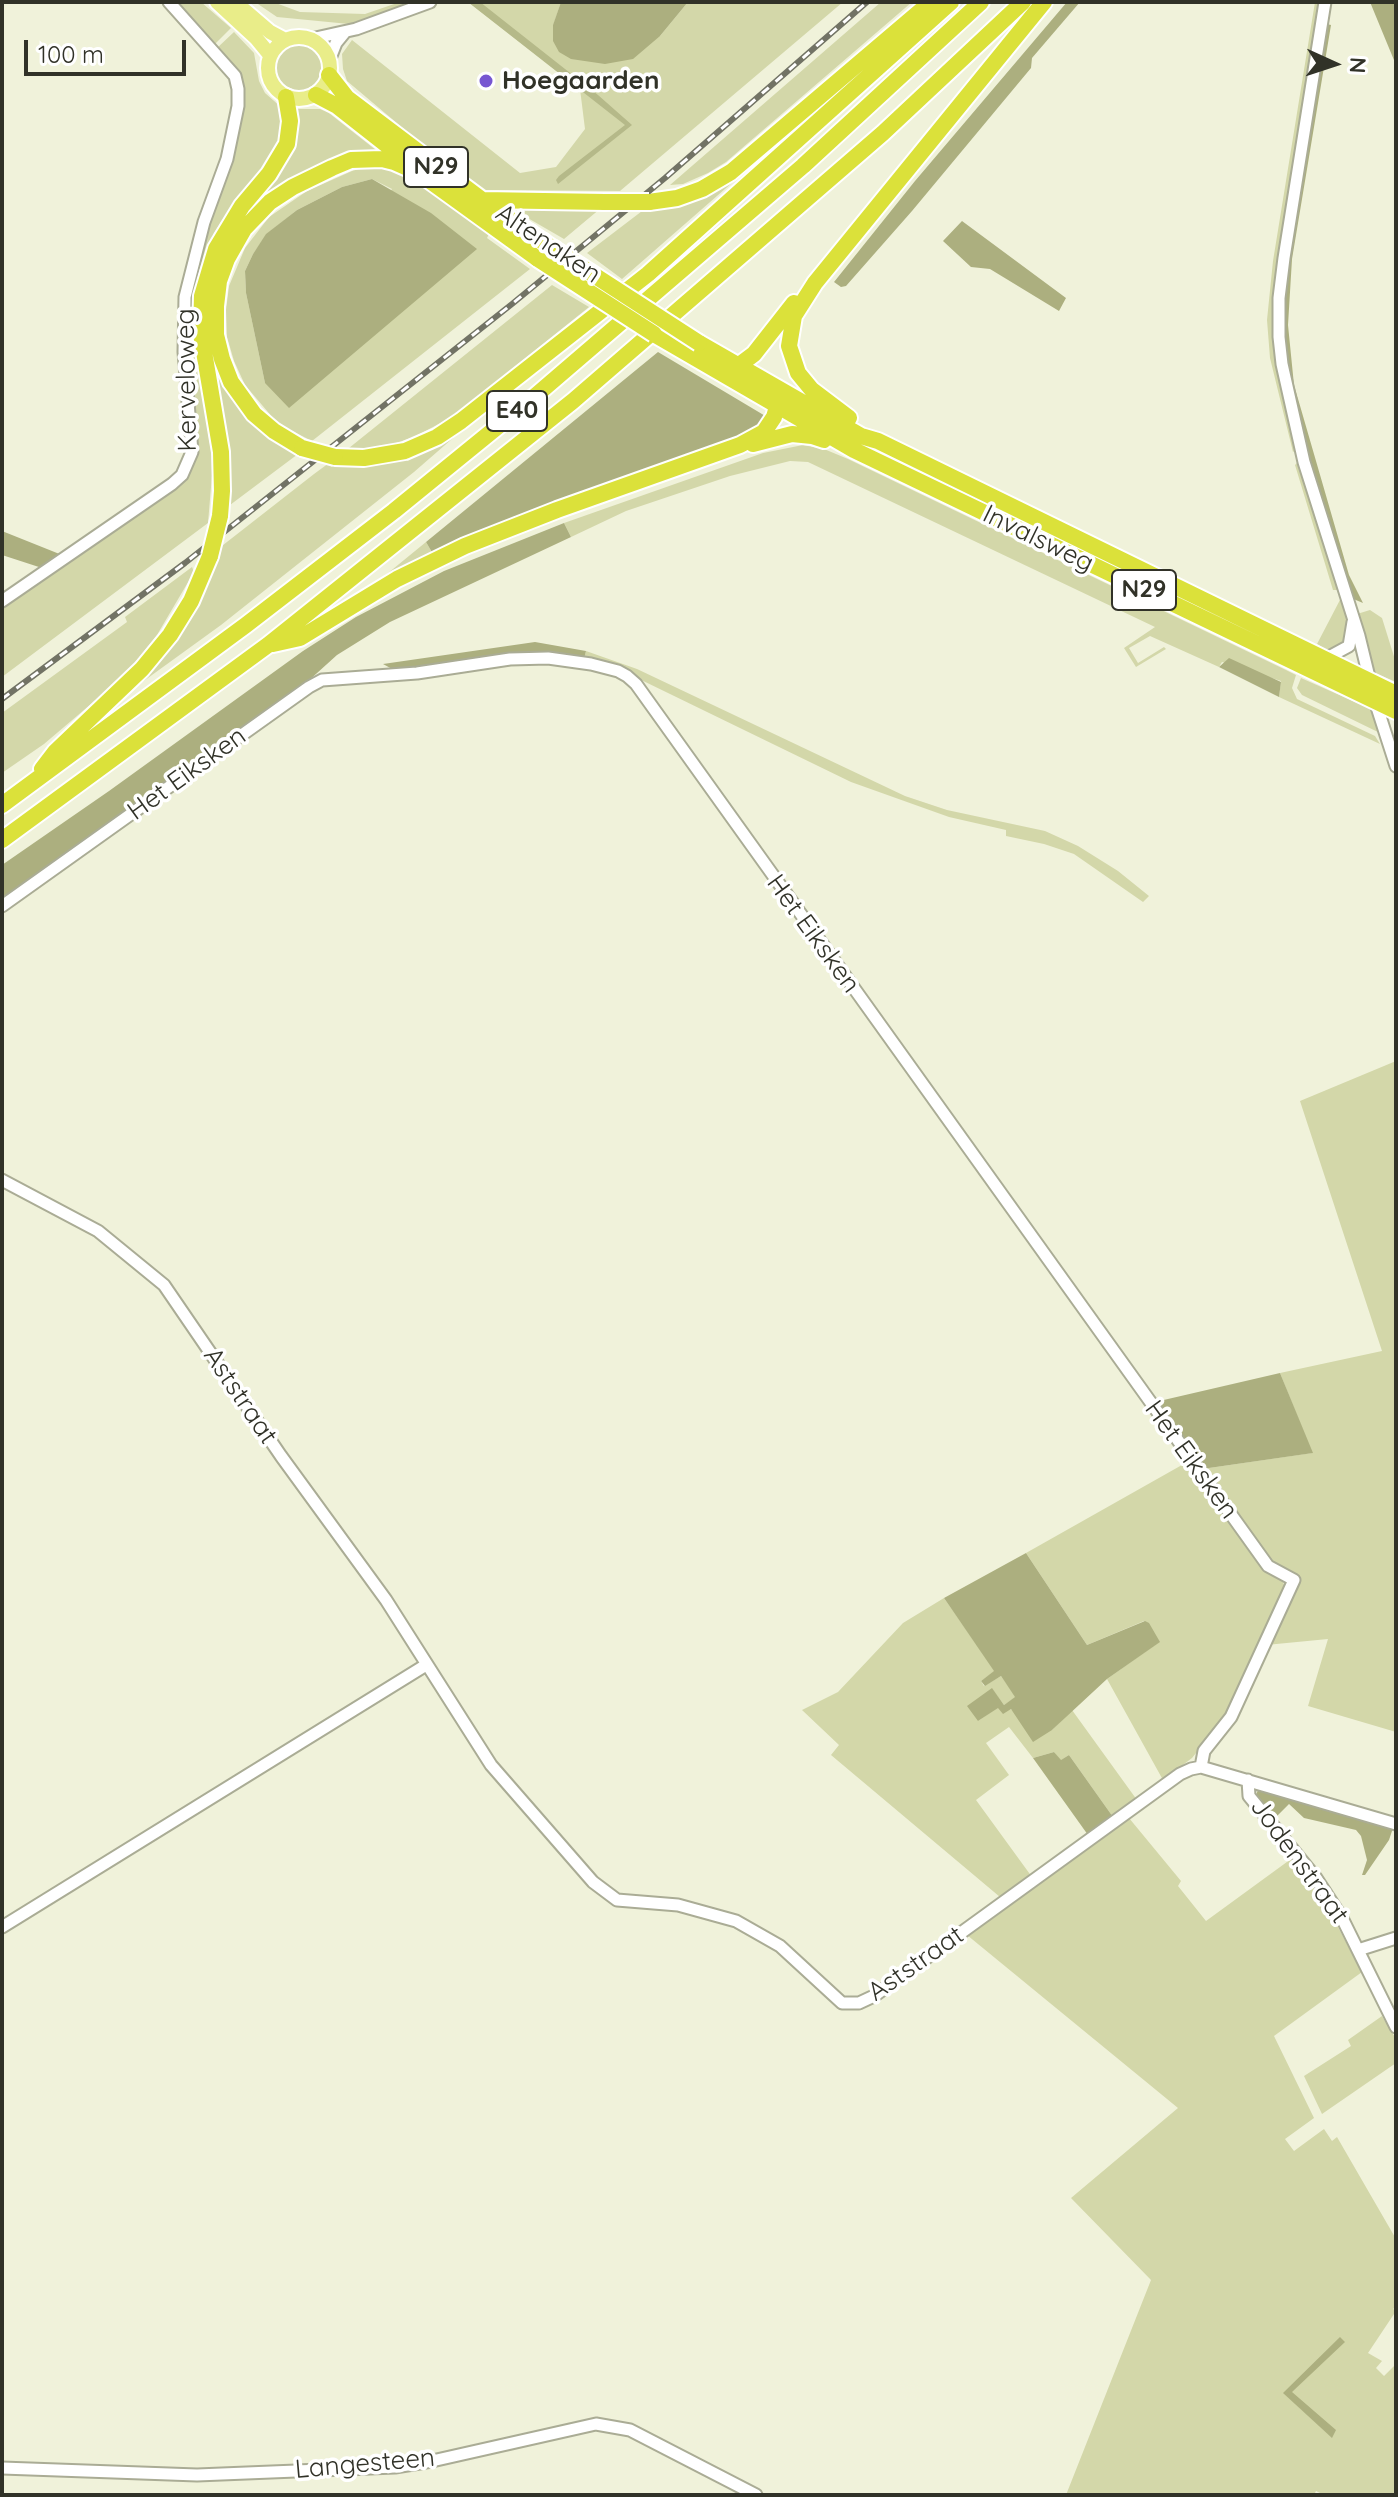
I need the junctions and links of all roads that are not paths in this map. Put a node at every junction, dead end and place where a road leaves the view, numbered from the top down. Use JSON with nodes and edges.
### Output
{"nodes":[{"id":1,"x":169,"y":2,"type":"edge"},
{"id":2,"x":217,"y":2,"type":"edge"},
{"id":3,"x":235,"y":2,"type":"edge"},
{"id":4,"x":430,"y":2,"type":"edge"},
{"id":5,"x":931,"y":2,"type":"edge"},
{"id":6,"x":951,"y":2,"type":"edge"},
{"id":7,"x":981,"y":2,"type":"edge"},
{"id":8,"x":1023,"y":2,"type":"edge"},
{"id":9,"x":1044,"y":2,"type":"edge"},
{"id":10,"x":1325,"y":2,"type":"edge"},
{"id":11,"x":345,"y":32,"type":"junction"},
{"id":12,"x":311,"y":39,"type":"junction"},
{"id":13,"x":285,"y":40,"type":"junction"},
{"id":14,"x":270,"y":55,"type":"junction"},
{"id":15,"x":329,"y":68,"type":"junction"},
{"id":16,"x":316,"y":95,"type":"junction"},
{"id":17,"x":286,"y":97,"type":"junction"},
{"id":18,"x":419,"y":173,"type":"junction"},
{"id":19,"x":482,"y":200,"type":"junction"},
{"id":20,"x":815,"y":283,"type":"junction"},
{"id":21,"x":694,"y":348,"type":"junction"},
{"id":22,"x":738,"y":366,"type":"junction"},
{"id":23,"x":716,"y":370,"type":"junction"},
{"id":24,"x":778,"y":399,"type":"junction"},
{"id":25,"x":878,"y":441,"type":"junction"},
{"id":26,"x":740,"y":445,"type":"junction"},
{"id":27,"x":854,"y":450,"type":"junction"},
{"id":28,"x":2,"y":601,"type":"edge"},
{"id":29,"x":1353,"y":621,"type":"junction"},
{"id":30,"x":268,"y":645,"type":"junction"},
{"id":31,"x":1325,"y":659,"type":"junction"},
{"id":32,"x":1370,"y":681,"type":"junction"},
{"id":33,"x":1396,"y":694,"type":"edge"},
{"id":34,"x":1375,"y":701,"type":"junction"},
{"id":35,"x":1396,"y":711,"type":"edge"},
{"id":36,"x":1394,"y":749,"type":"edge"},
{"id":37,"x":1396,"y":766,"type":"edge"},
{"id":38,"x":27,"y":788,"type":"junction"},
{"id":39,"x":2,"y":805,"type":"edge"},
{"id":40,"x":2,"y":840,"type":"edge"},
{"id":41,"x":2,"y":906,"type":"edge"},
{"id":42,"x":2,"y":1180,"type":"edge"},
{"id":43,"x":426,"y":1665,"type":"junction"},
{"id":44,"x":1201,"y":1767,"type":"junction"},
{"id":45,"x":1248,"y":1780,"type":"junction"},
{"id":46,"x":1396,"y":1824,"type":"edge"},
{"id":47,"x":2,"y":1927,"type":"edge"},
{"id":48,"x":1396,"y":1938,"type":"edge"},
{"id":49,"x":1358,"y":1950,"type":"junction"},
{"id":50,"x":1396,"y":2027,"type":"edge"},
{"id":51,"x":2,"y":2468,"type":"edge"},
{"id":52,"x":756,"y":2495,"type":"edge"}],
"edges":[{"from":1,"to":28,"type":"street","name":"Kerveloweg"},
{"from":2,"to":14,"type":"main road"},
{"from":3,"to":13,"type":"main road"},
{"from":4,"to":11,"type":"street"},
{"from":5,"to":19,"type":"highway","bridge":true},
{"from":6,"to":18,"type":"highway","bridge":true},
{"from":7,"to":38,"type":"highway","number":"E40"},
{"from":8,"to":30,"type":"highway","number":"E40"},
{"from":9,"to":20,"type":"highway"},
{"from":10,"to":29,"type":"street"},
{"from":11,"to":12,"type":"street"},
{"from":11,"to":15,"type":"street"},
{"from":12,"to":13,"type":"main road"},
{"from":12,"to":15,"type":"main road"},
{"from":13,"to":14,"type":"main road"},
{"from":14,"to":17,"type":"main road"},
{"from":15,"to":16,"type":"main road"},
{"from":15,"to":19,"type":"highway","name":"Altenaken","number":"N29"},
{"from":16,"to":17,"type":"main road"},
{"from":16,"to":18,"type":"highway","name":"Altenaken","number":"N29"},
{"from":17,"to":38,"type":"highway","bridge":true},
{"from":18,"to":21,"type":"highway","name":"Altenaken","number":"N29","bridge":true},
{"from":19,"to":21,"type":"highway","name":"Altenaken","number":"N29","bridge":true},
{"from":20,"to":22,"type":"highway"},
{"from":20,"to":25,"type":"highway"},
{"from":21,"to":22,"type":"highway","name":"Invalsweg","number":"N29"},
{"from":21,"to":23,"type":"highway","name":"Invalsweg","number":"N29"},
{"from":22,"to":23,"type":"highway"},
{"from":22,"to":24,"type":"highway","name":"Invalsweg","number":"N29"},
{"from":23,"to":24,"type":"highway","name":"Invalsweg","number":"N29"},
{"from":24,"to":25,"type":"highway","name":"Invalsweg","number":"N29"},
{"from":24,"to":26,"type":"highway"},
{"from":24,"to":27,"type":"highway","name":"Invalsweg","number":"N29"},
{"from":25,"to":31,"type":"highway","name":"Invalsweg","number":"N29"},
{"from":26,"to":27,"type":"highway"},
{"from":26,"to":30,"type":"highway"},
{"from":27,"to":34,"type":"highway","name":"Invalsweg","number":"N29"},
{"from":29,"to":31,"type":"street"},
{"from":29,"to":32,"type":"street"},
{"from":30,"to":40,"type":"highway","number":"E40"},
{"from":31,"to":32,"type":"highway","name":"Invalsweg","number":"N29"},
{"from":32,"to":33,"type":"highway","name":"Invalsweg","number":"N29"},
{"from":34,"to":35,"type":"highway","name":"Invalsweg","number":"N29"},
{"from":34,"to":36,"type":"street"},
{"from":36,"to":37,"type":"street"},
{"from":38,"to":39,"type":"highway","number":"E40"},
{"from":41,"to":44,"type":"street","name":"Het Eiksken"},
{"from":42,"to":43,"type":"street","name":"Aststraat"},
{"from":43,"to":44,"type":"street","name":"Aststraat"},
{"from":43,"to":47,"type":"street"},
{"from":44,"to":45,"type":"street"},
{"from":45,"to":46,"type":"street"},
{"from":45,"to":49,"type":"street","name":"Jodenstraat"},
{"from":48,"to":49,"type":"street"},
{"from":49,"to":50,"type":"street","name":"Jodenstraat"},
{"from":51,"to":52,"type":"street","name":"Langesteen"}]}
